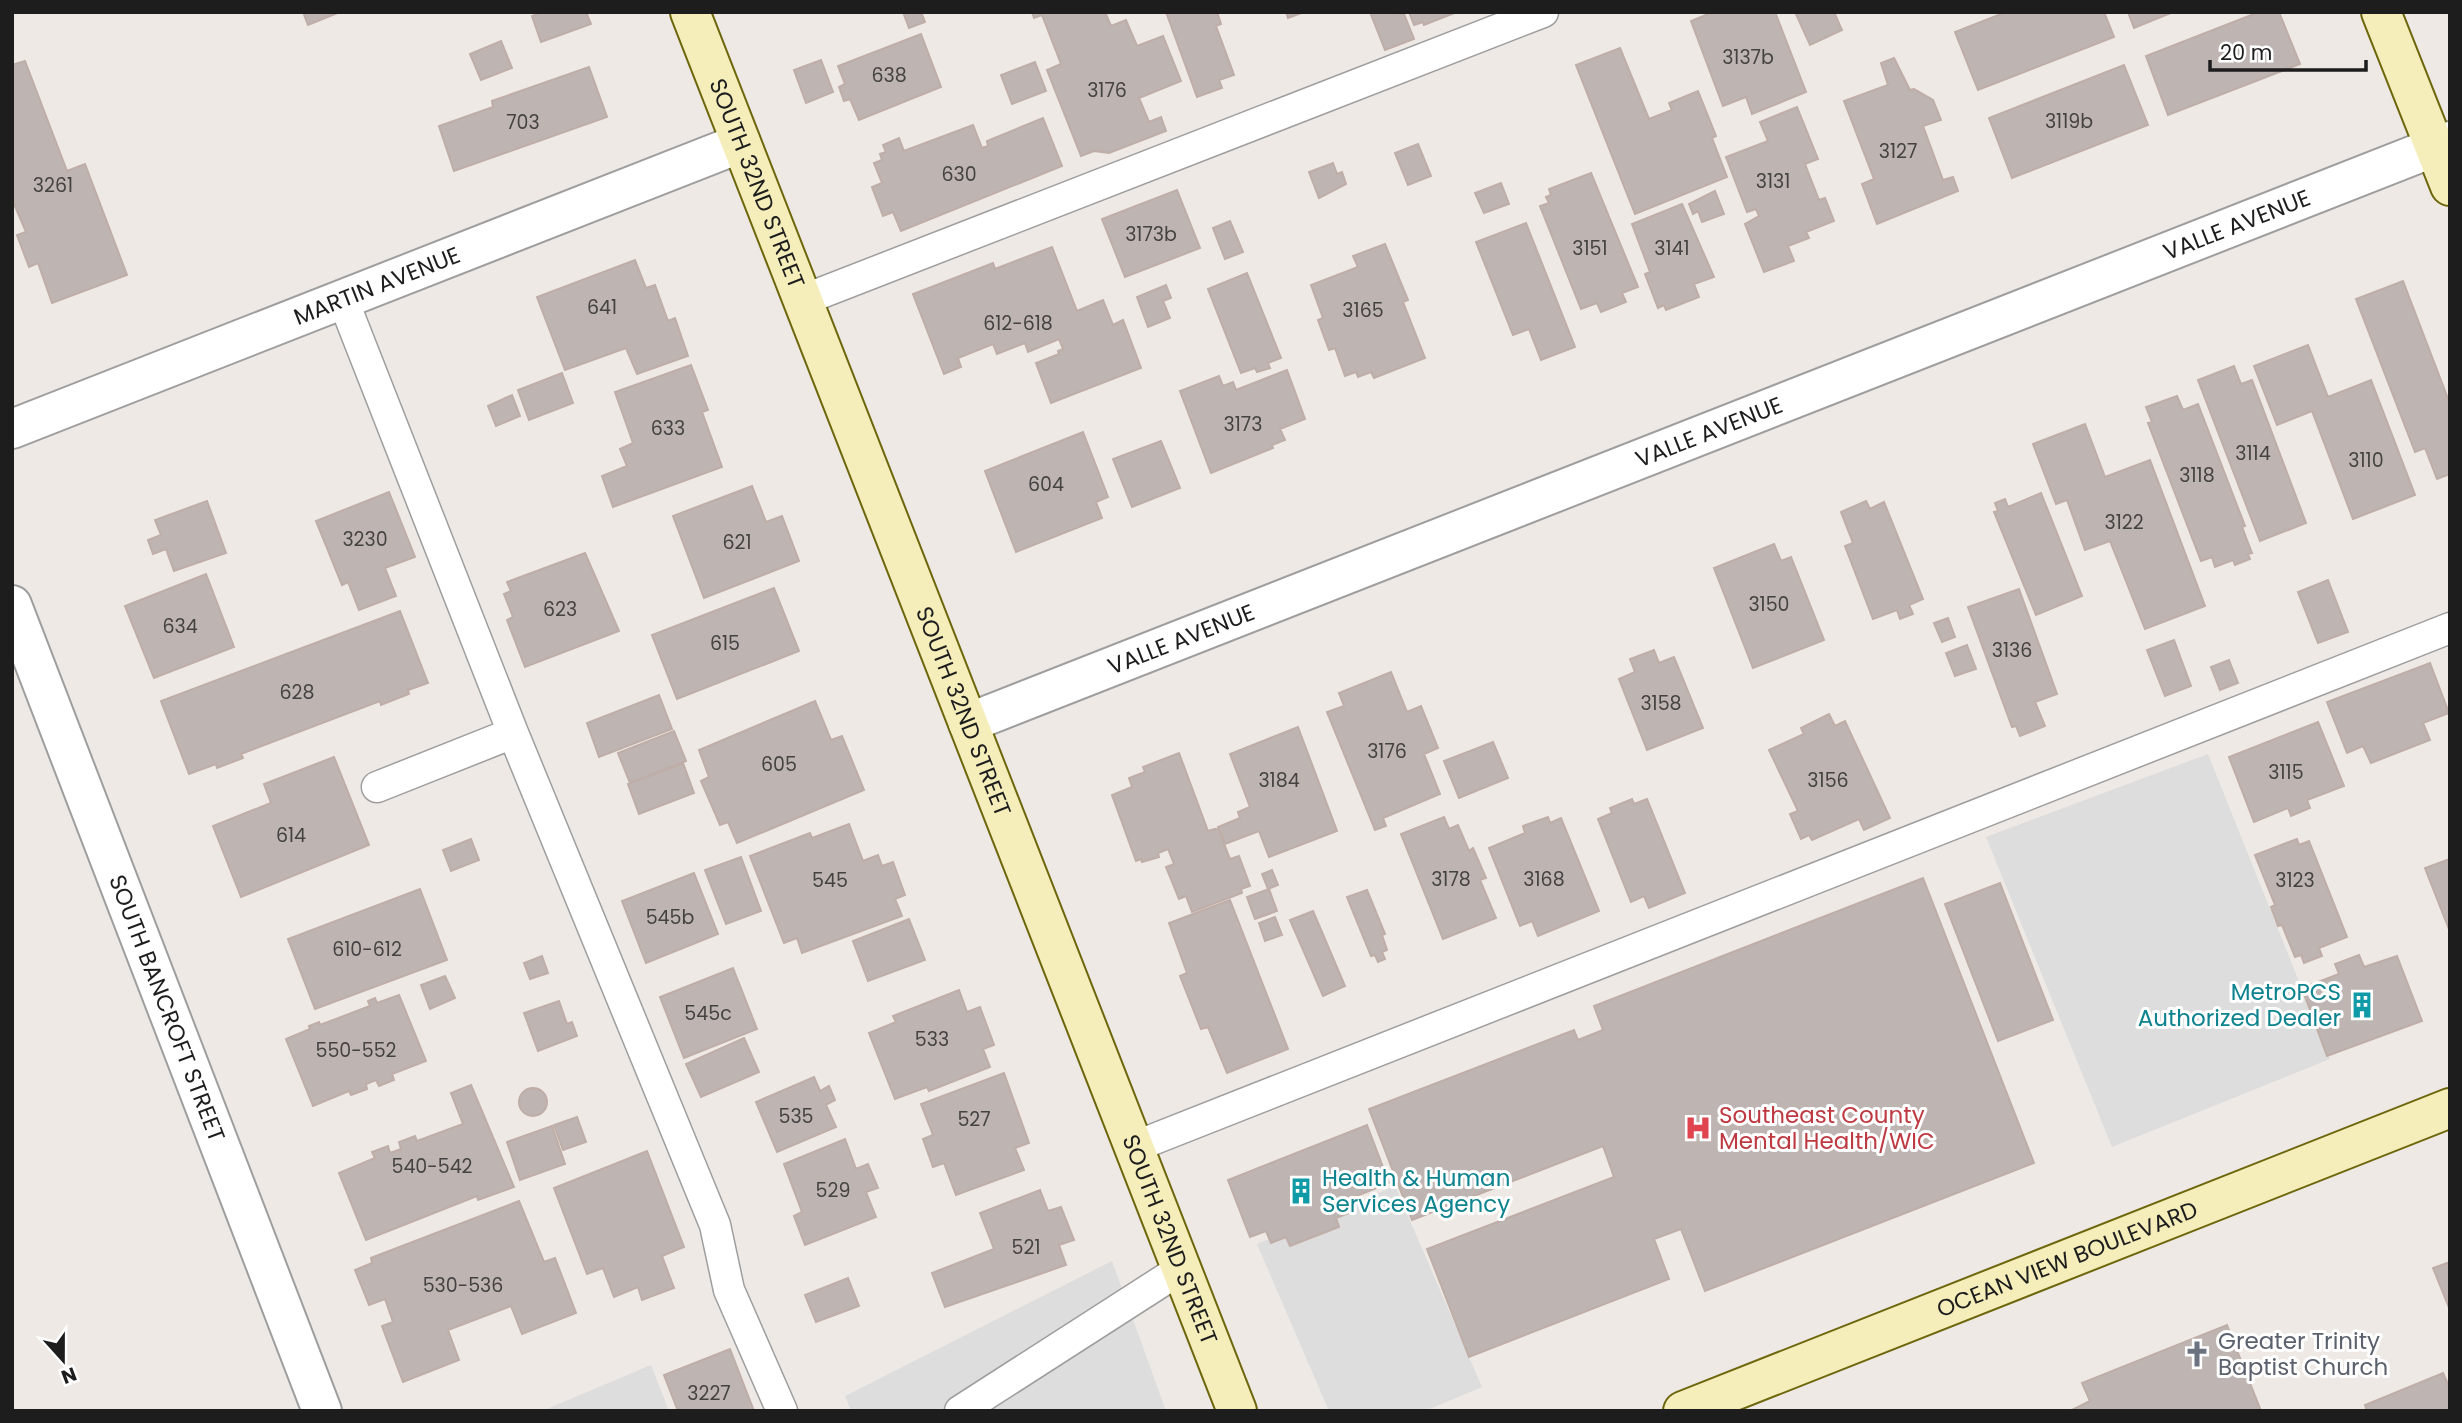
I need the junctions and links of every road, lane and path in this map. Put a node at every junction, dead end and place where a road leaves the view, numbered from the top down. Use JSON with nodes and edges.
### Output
{"nodes":[{"id":1,"x":690,"y":12,"type":"edge"},
{"id":2,"x":1543,"y":12,"type":"edge"},
{"id":3,"x":2381,"y":12,"type":"edge"},
{"id":4,"x":741,"y":143,"type":"junction"},
{"id":5,"x":2442,"y":144,"type":"edge"},
{"id":6,"x":2450,"y":186,"type":"edge"},
{"id":7,"x":343,"y":300,"type":"junction"},
{"id":8,"x":803,"y":300,"type":"junction"},
{"id":9,"x":12,"y":429,"type":"edge"},
{"id":10,"x":12,"y":605,"type":"edge"},
{"id":11,"x":2450,"y":628,"type":"edge"},
{"id":12,"x":968,"y":723,"type":"junction"},
{"id":13,"x":513,"y":733,"type":"junction"},
{"id":14,"x":377,"y":787,"type":"dead end"},
{"id":15,"x":2450,"y":1108,"type":"edge"},
{"id":16,"x":1134,"y":1147,"type":"junction"},
{"id":17,"x":1181,"y":1269,"type":"junction"},
{"id":18,"x":322,"y":1411,"type":"edge"},
{"id":19,"x":782,"y":1411,"type":"edge"},
{"id":20,"x":960,"y":1411,"type":"edge"},
{"id":21,"x":1237,"y":1411,"type":"edge"},
{"id":22,"x":1683,"y":1411,"type":"edge"}],
"edges":[{"from":1,"to":4,"type":"main road","name":"SOUTH 32ND STREET"},
{"from":2,"to":8,"type":"lane"},
{"from":3,"to":5,"type":"main road"},
{"from":4,"to":7,"type":"street","name":"MARTIN AVENUE"},
{"from":4,"to":8,"type":"main road","name":"SOUTH 32ND STREET"},
{"from":5,"to":6,"type":"main road"},
{"from":5,"to":12,"type":"street","name":"VALLE AVENUE"},
{"from":7,"to":9,"type":"street","name":"MARTIN AVENUE"},
{"from":7,"to":13,"type":"lane"},
{"from":8,"to":12,"type":"main road","name":"SOUTH 32ND STREET"},
{"from":10,"to":18,"type":"street","name":"SOUTH BANCROFT STREET"},
{"from":11,"to":16,"type":"lane"},
{"from":12,"to":16,"type":"main road","name":"SOUTH 32ND STREET"},
{"from":13,"to":14,"type":"lane"},
{"from":13,"to":19,"type":"lane"},
{"from":15,"to":22,"type":"main road","name":"OCEAN VIEW BOULEVARD"},
{"from":16,"to":17,"type":"main road","name":"SOUTH 32ND STREET"},
{"from":17,"to":20,"type":"lane"},
{"from":17,"to":21,"type":"main road","name":"SOUTH 32ND STREET"}]}
